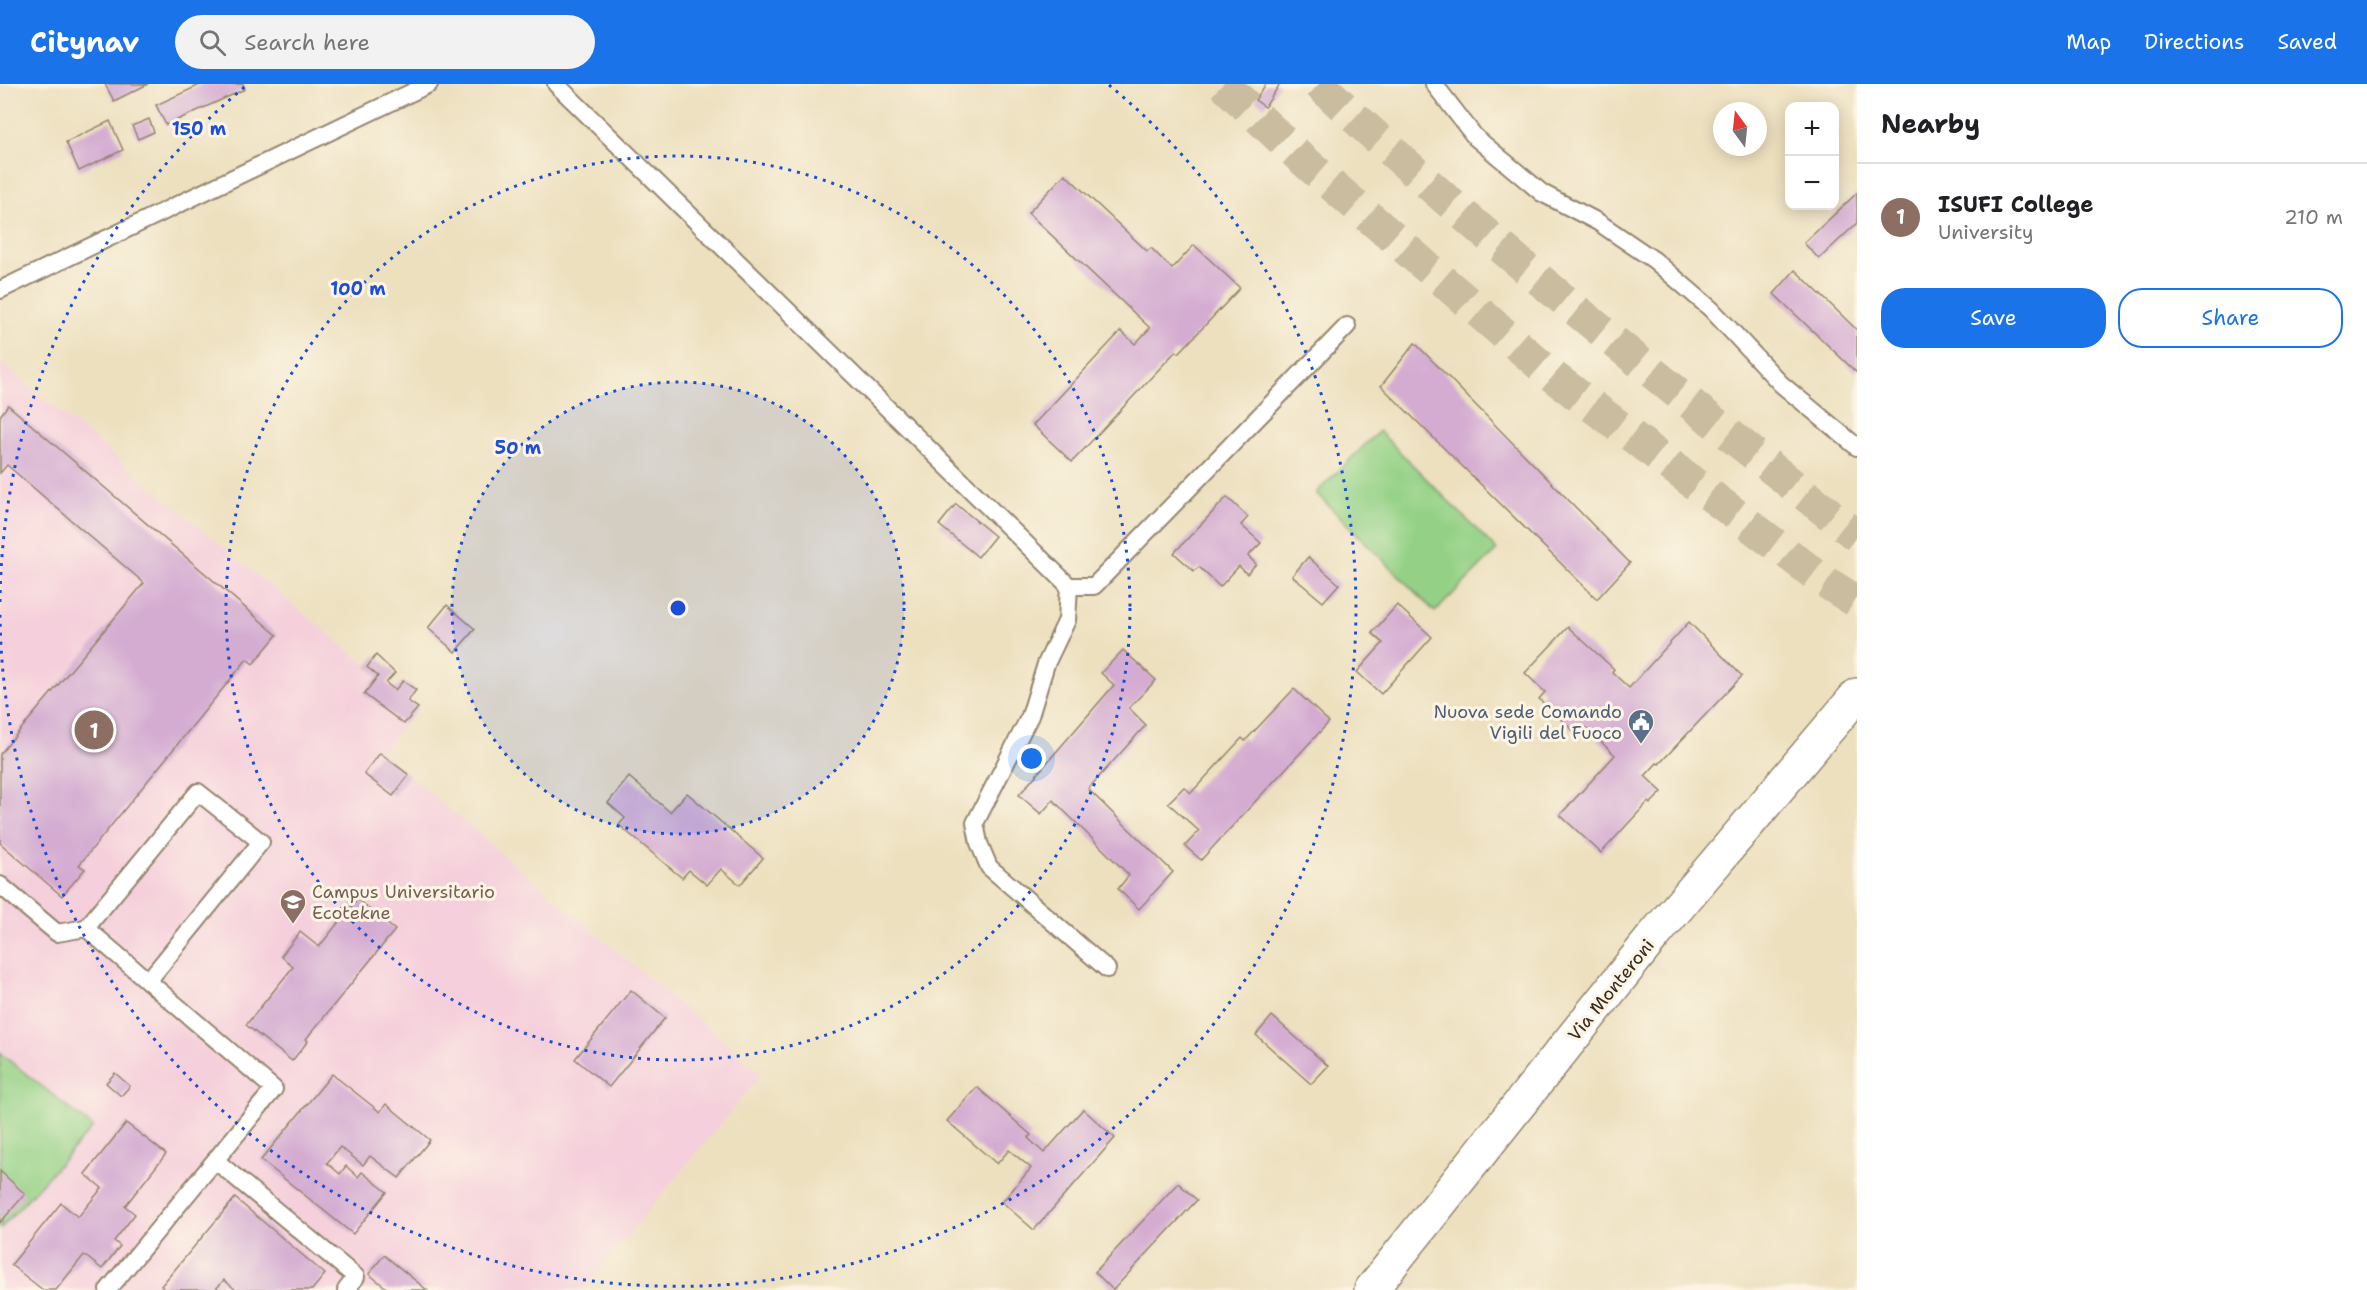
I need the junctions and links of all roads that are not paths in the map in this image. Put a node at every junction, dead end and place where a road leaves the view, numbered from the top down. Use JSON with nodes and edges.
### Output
{"nodes":[{"id":1,"x":429,"y":84,"type":"edge"},
{"id":2,"x":556,"y":84,"type":"edge"},
{"id":3,"x":1434,"y":84,"type":"edge"},
{"id":4,"x":0,"y":290,"type":"edge"},
{"id":5,"x":1347,"y":326,"type":"dead end"},
{"id":6,"x":1857,"y":447,"type":"edge"},
{"id":7,"x":1069,"y":586,"type":"junction"},
{"id":8,"x":1857,"y":695,"type":"edge"},
{"id":9,"x":0,"y":885,"type":"edge"},
{"id":10,"x":86,"y":928,"type":"junction"},
{"id":11,"x":1107,"y":969,"type":"dead end"},
{"id":12,"x":148,"y":981,"type":"junction"},
{"id":13,"x":216,"y":1161,"type":"junction"},
{"id":14,"x":108,"y":1290,"type":"edge"},
{"id":15,"x":346,"y":1290,"type":"edge"},
{"id":16,"x":1371,"y":1290,"type":"edge"}],
"edges":[{"from":1,"to":4,"type":"lane"},
{"from":2,"to":7,"type":"lane"},
{"from":3,"to":6,"type":"lane"},
{"from":5,"to":7,"type":"lane"},
{"from":7,"to":11,"type":"lane"},
{"from":8,"to":16,"type":"main road","name":"Via Monteroni"},
{"from":9,"to":10,"type":"lane"},
{"from":10,"to":12,"type":"lane"},
{"from":10,"to":12,"type":"lane"},
{"from":12,"to":13,"type":"lane"},
{"from":13,"to":14,"type":"lane"},
{"from":13,"to":15,"type":"lane"}]}
